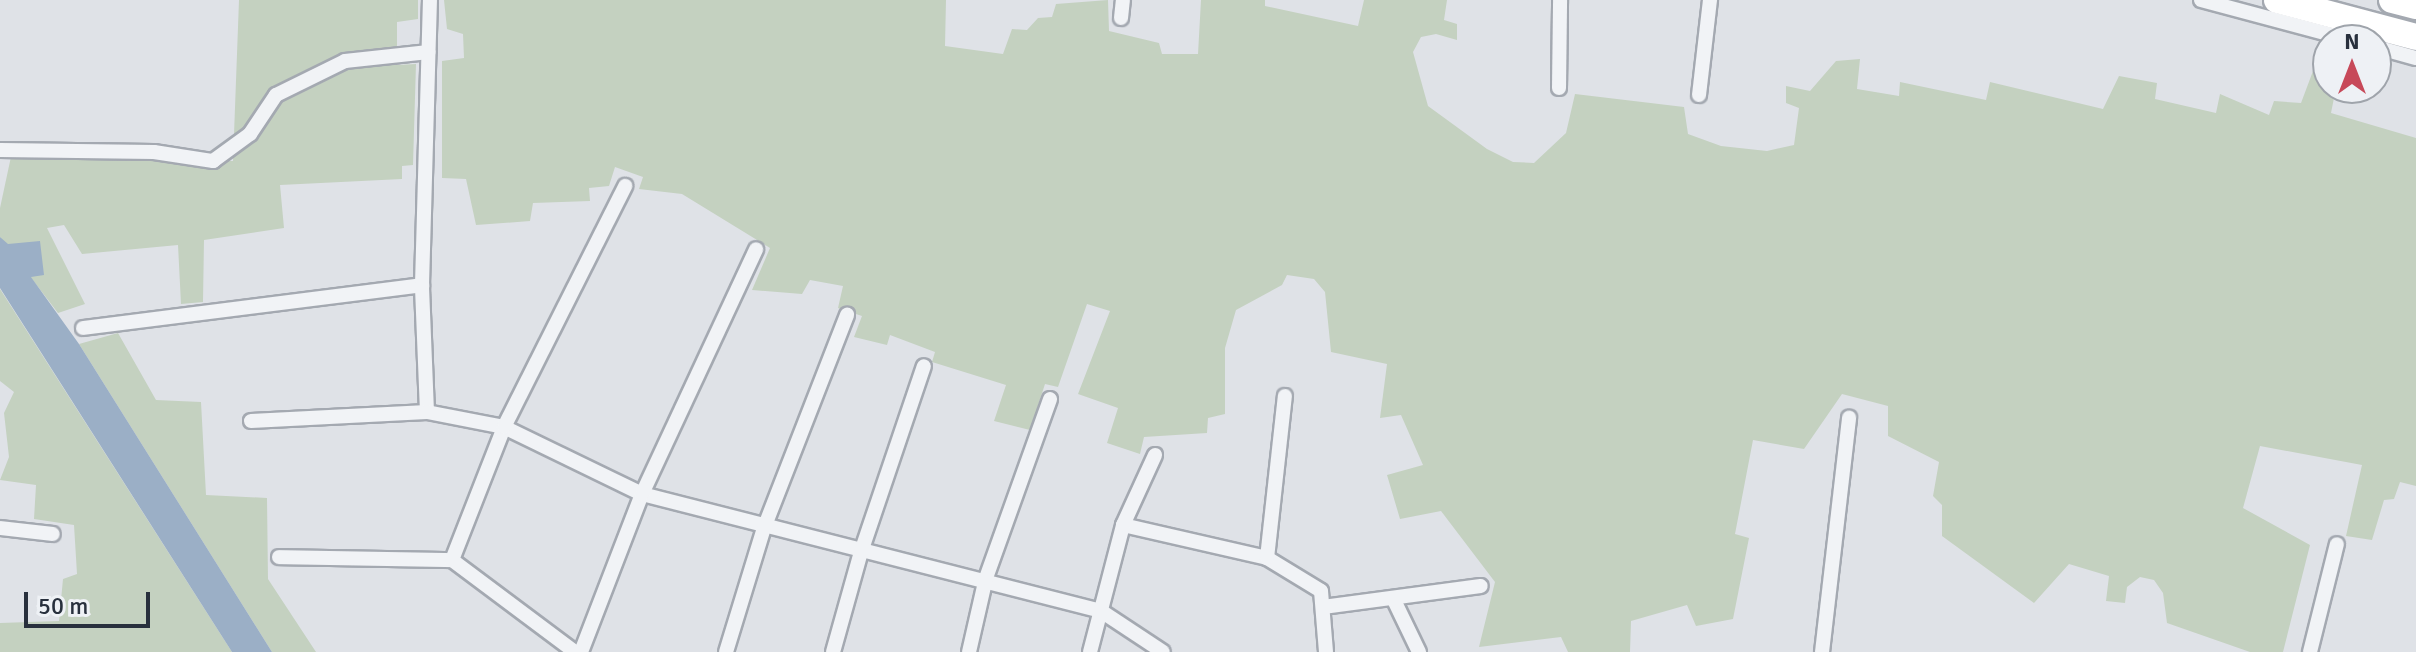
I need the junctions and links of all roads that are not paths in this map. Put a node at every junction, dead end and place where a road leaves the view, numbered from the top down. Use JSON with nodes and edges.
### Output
{"nodes":[{"id":1,"x":430,"y":0,"type":"edge"},
{"id":2,"x":1123,"y":0,"type":"edge"},
{"id":3,"x":1560,"y":0,"type":"edge"},
{"id":4,"x":1710,"y":0,"type":"edge"},
{"id":5,"x":2201,"y":0,"type":"edge"},
{"id":6,"x":2277,"y":0,"type":"edge"},
{"id":7,"x":2392,"y":0,"type":"edge"},
{"id":8,"x":2416,"y":6,"type":"edge"},
{"id":9,"x":1121,"y":18,"type":"dead end"},
{"id":10,"x":2312,"y":30,"type":"edge"},
{"id":11,"x":2416,"y":37,"type":"edge"},
{"id":12,"x":2392,"y":51,"type":"edge"},
{"id":13,"x":429,"y":52,"type":"junction"},
{"id":14,"x":2416,"y":58,"type":"edge"},
{"id":15,"x":1559,"y":88,"type":"dead end"},
{"id":16,"x":1699,"y":95,"type":"dead end"},
{"id":17,"x":0,"y":150,"type":"edge"},
{"id":18,"x":625,"y":186,"type":"dead end"},
{"id":19,"x":756,"y":249,"type":"dead end"},
{"id":20,"x":422,"y":285,"type":"junction"},
{"id":21,"x":847,"y":315,"type":"dead end"},
{"id":22,"x":83,"y":328,"type":"dead end"},
{"id":23,"x":924,"y":366,"type":"dead end"},
{"id":24,"x":1285,"y":396,"type":"dead end"},
{"id":25,"x":1050,"y":399,"type":"dead end"},
{"id":26,"x":427,"y":412,"type":"junction"},
{"id":27,"x":1849,"y":418,"type":"dead end"},
{"id":28,"x":251,"y":421,"type":"dead end"},
{"id":29,"x":504,"y":427,"type":"junction"},
{"id":30,"x":1155,"y":455,"type":"dead end"},
{"id":31,"x":642,"y":494,"type":"junction"},
{"id":32,"x":1123,"y":525,"type":"junction"},
{"id":33,"x":0,"y":528,"type":"edge"},
{"id":34,"x":764,"y":528,"type":"junction"},
{"id":35,"x":53,"y":534,"type":"dead end"},
{"id":36,"x":2337,"y":544,"type":"dead end"},
{"id":37,"x":861,"y":552,"type":"junction"},
{"id":38,"x":279,"y":557,"type":"dead end"},
{"id":39,"x":1267,"y":558,"type":"junction"},
{"id":40,"x":452,"y":560,"type":"junction"},
{"id":41,"x":986,"y":578,"type":"junction"},
{"id":42,"x":1481,"y":586,"type":"dead end"},
{"id":43,"x":1393,"y":598,"type":"junction"},
{"id":44,"x":1323,"y":607,"type":"junction"},
{"id":45,"x":1101,"y":611,"type":"junction"},
{"id":46,"x":575,"y":652,"type":"edge"},
{"id":47,"x":581,"y":652,"type":"edge"},
{"id":48,"x":726,"y":652,"type":"edge"},
{"id":49,"x":833,"y":652,"type":"edge"},
{"id":50,"x":969,"y":652,"type":"edge"},
{"id":51,"x":1090,"y":652,"type":"edge"},
{"id":52,"x":1163,"y":652,"type":"edge"},
{"id":53,"x":1326,"y":652,"type":"edge"},
{"id":54,"x":1419,"y":652,"type":"edge"},
{"id":55,"x":1822,"y":652,"type":"edge"},
{"id":56,"x":2310,"y":652,"type":"edge"}],
"edges":[{"from":1,"to":13,"type":"street"},
{"from":2,"to":9,"type":"street"},
{"from":3,"to":15,"type":"street"},
{"from":4,"to":16,"type":"street"},
{"from":5,"to":10,"type":"street"},
{"from":6,"to":11,"type":"highway"},
{"from":7,"to":8,"type":"highway"},
{"from":12,"to":14,"type":"street"},
{"from":13,"to":17,"type":"street"},
{"from":13,"to":20,"type":"street"},
{"from":18,"to":29,"type":"street"},
{"from":19,"to":31,"type":"street"},
{"from":20,"to":22,"type":"street"},
{"from":20,"to":26,"type":"street"},
{"from":21,"to":34,"type":"street"},
{"from":23,"to":37,"type":"street"},
{"from":24,"to":39,"type":"street"},
{"from":25,"to":41,"type":"street"},
{"from":26,"to":28,"type":"street"},
{"from":26,"to":29,"type":"street"},
{"from":27,"to":55,"type":"street"},
{"from":29,"to":31,"type":"street"},
{"from":29,"to":40,"type":"street"},
{"from":30,"to":32,"type":"street"},
{"from":31,"to":34,"type":"street"},
{"from":31,"to":47,"type":"street"},
{"from":32,"to":39,"type":"street"},
{"from":32,"to":45,"type":"street"},
{"from":33,"to":35,"type":"street"},
{"from":34,"to":37,"type":"street"},
{"from":34,"to":48,"type":"street"},
{"from":36,"to":56,"type":"street"},
{"from":37,"to":41,"type":"street"},
{"from":37,"to":49,"type":"street"},
{"from":38,"to":40,"type":"street"},
{"from":39,"to":44,"type":"street"},
{"from":40,"to":46,"type":"street"},
{"from":41,"to":45,"type":"street"},
{"from":41,"to":50,"type":"street"},
{"from":42,"to":43,"type":"street"},
{"from":43,"to":44,"type":"street"},
{"from":43,"to":54,"type":"street"},
{"from":44,"to":53,"type":"street"},
{"from":45,"to":51,"type":"street"},
{"from":45,"to":52,"type":"street"}]}
